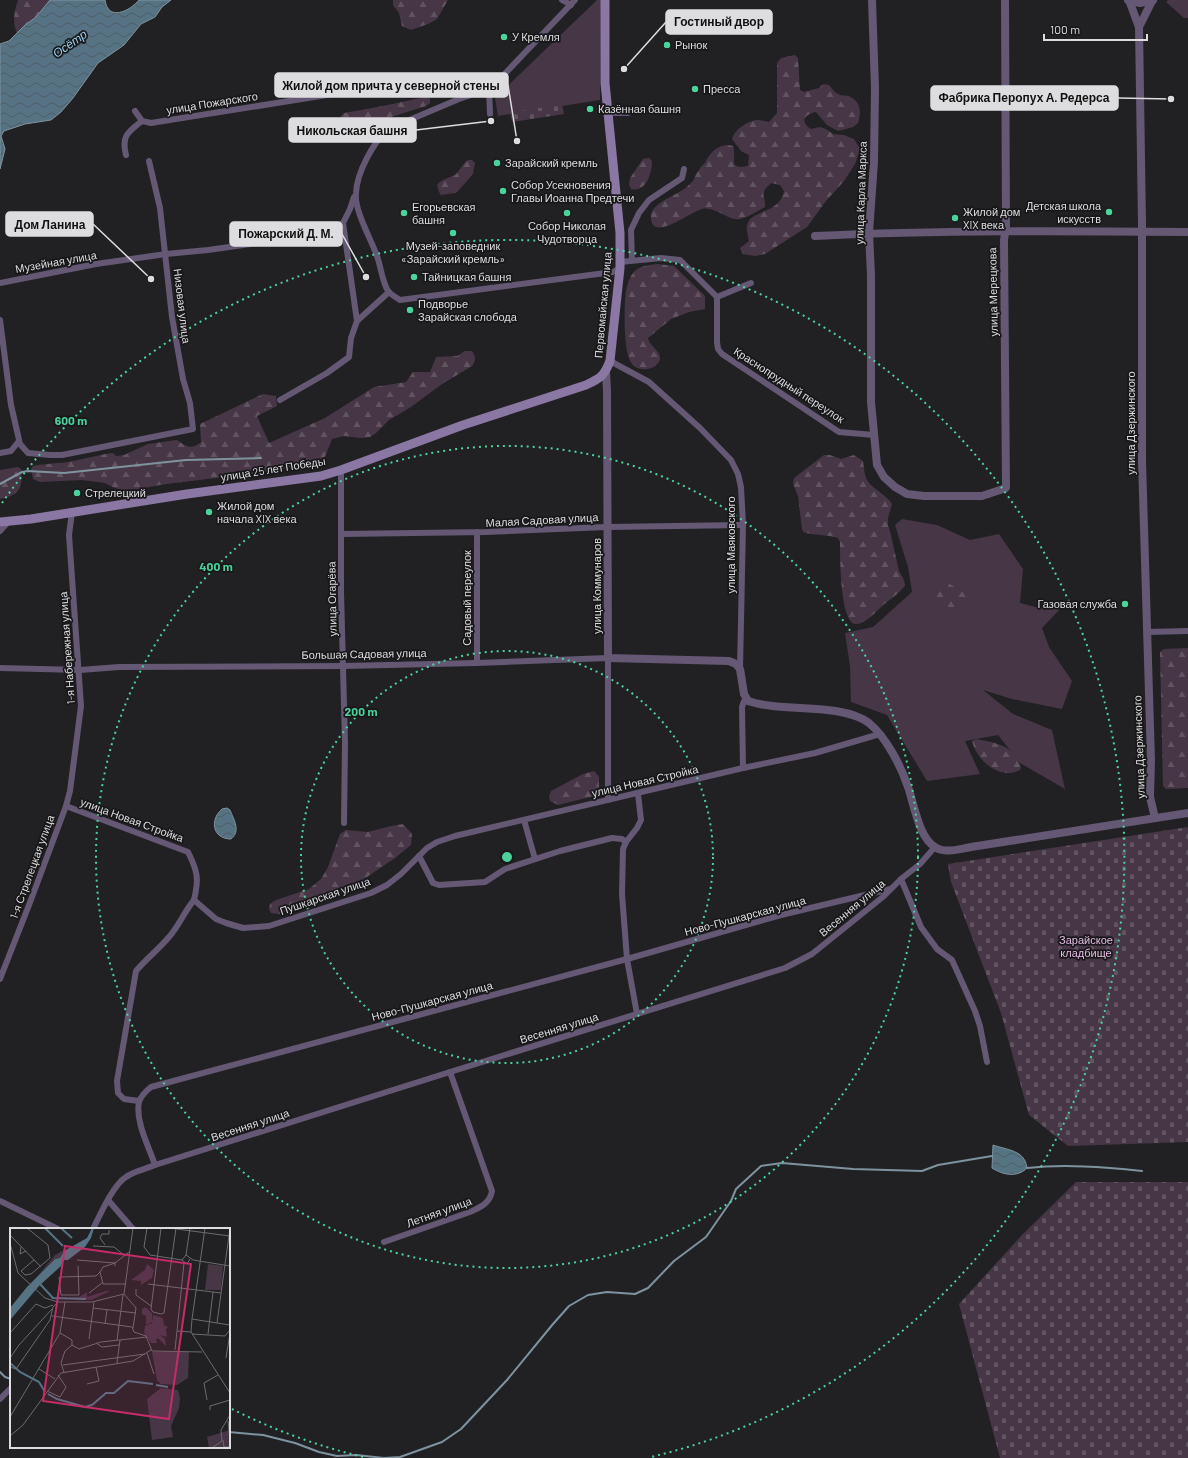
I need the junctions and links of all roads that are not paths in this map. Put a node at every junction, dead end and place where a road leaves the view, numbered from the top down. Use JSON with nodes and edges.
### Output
{"nodes":[{"id":1,"x":562,"y":0,"type":"edge"},
{"id":2,"x":605,"y":0,"type":"edge"},
{"id":3,"x":872,"y":0,"type":"edge"},
{"id":4,"x":1005,"y":0,"type":"edge"},
{"id":5,"x":1129,"y":0,"type":"edge"},
{"id":6,"x":1152,"y":1,"type":"edge"},
{"id":7,"x":573,"y":2,"type":"edge"},
{"id":8,"x":1139,"y":27,"type":"junction"},
{"id":9,"x":488,"y":89,"type":"junction"},
{"id":10,"x":135,"y":111,"type":"dead end"},
{"id":11,"x":607,"y":113,"type":"junction"},
{"id":12,"x":628,"y":113,"type":"dead end"},
{"id":13,"x":490,"y":114,"type":"dead end"},
{"id":14,"x":142,"y":121,"type":"junction"},
{"id":15,"x":126,"y":155,"type":"dead end"},
{"id":16,"x":149,"y":161,"type":"dead end"},
{"id":17,"x":684,"y":169,"type":"dead end"},
{"id":18,"x":356,"y":192,"type":"junction"},
{"id":19,"x":343,"y":223,"type":"junction"},
{"id":20,"x":1005,"y":231,"type":"junction"},
{"id":21,"x":1142,"y":232,"type":"junction"},
{"id":22,"x":1188,"y":232,"type":"edge"},
{"id":23,"x":869,"y":233,"type":"junction"},
{"id":24,"x":814,"y":236,"type":"dead end"},
{"id":25,"x":166,"y":254,"type":"junction"},
{"id":26,"x":632,"y":260,"type":"junction"},
{"id":27,"x":620,"y":265,"type":"junction"},
{"id":28,"x":0,"y":283,"type":"edge"},
{"id":29,"x":751,"y":283,"type":"dead end"},
{"id":30,"x":389,"y":292,"type":"junction"},
{"id":31,"x":716,"y":296,"type":"junction"},
{"id":32,"x":0,"y":320,"type":"edge"},
{"id":33,"x":357,"y":321,"type":"junction"},
{"id":34,"x":610,"y":361,"type":"junction"},
{"id":35,"x":606,"y":372,"type":"junction"},
{"id":36,"x":280,"y":400,"type":"dead end"},
{"id":37,"x":874,"y":435,"type":"junction"},
{"id":38,"x":20,"y":443,"type":"junction"},
{"id":39,"x":0,"y":453,"type":"edge"},
{"id":40,"x":341,"y":470,"type":"junction"},
{"id":41,"x":72,"y":512,"type":"junction"},
{"id":42,"x":4,"y":522,"type":"edge"},
{"id":43,"x":743,"y":525,"type":"junction"},
{"id":44,"x":607,"y":527,"type":"junction"},
{"id":45,"x":0,"y":531,"type":"edge"},
{"id":46,"x":477,"y":532,"type":"junction"},
{"id":47,"x":342,"y":534,"type":"junction"},
{"id":48,"x":1188,"y":631,"type":"edge"},
{"id":49,"x":1147,"y":632,"type":"junction"},
{"id":50,"x":608,"y":658,"type":"junction"},
{"id":51,"x":477,"y":663,"type":"junction"},
{"id":52,"x":343,"y":666,"type":"junction"},
{"id":53,"x":0,"y":668,"type":"edge"},
{"id":54,"x":740,"y":669,"type":"junction"},
{"id":55,"x":80,"y":670,"type":"junction"},
{"id":56,"x":748,"y":701,"type":"junction"},
{"id":57,"x":880,"y":734,"type":"junction"},
{"id":58,"x":744,"y":768,"type":"junction"},
{"id":59,"x":638,"y":794,"type":"junction"},
{"id":60,"x":608,"y":800,"type":"junction"},
{"id":61,"x":66,"y":806,"type":"junction"},
{"id":62,"x":1188,"y":814,"type":"edge"},
{"id":63,"x":1155,"y":818,"type":"junction"},
{"id":64,"x":524,"y":820,"type":"junction"},
{"id":65,"x":344,"y":823,"type":"dead end"},
{"id":66,"x":626,"y":842,"type":"junction"},
{"id":67,"x":935,"y":848,"type":"junction"},
{"id":68,"x":419,"y":856,"type":"junction"},
{"id":69,"x":535,"y":859,"type":"junction"},
{"id":70,"x":901,"y":879,"type":"junction"},
{"id":71,"x":891,"y":889,"type":"junction"},
{"id":72,"x":194,"y":900,"type":"junction"},
{"id":73,"x":627,"y":959,"type":"junction"},
{"id":74,"x":0,"y":979,"type":"edge"},
{"id":75,"x":637,"y":1014,"type":"junction"},
{"id":76,"x":987,"y":1062,"type":"dead end"},
{"id":77,"x":450,"y":1072,"type":"junction"},
{"id":78,"x":139,"y":1102,"type":"junction"},
{"id":79,"x":155,"y":1165,"type":"junction"},
{"id":80,"x":108,"y":1200,"type":"junction"},
{"id":81,"x":0,"y":1201,"type":"edge"},
{"id":82,"x":56,"y":1228,"type":"edge"},
{"id":83,"x":94,"y":1228,"type":"edge"},
{"id":84,"x":132,"y":1228,"type":"edge"},
{"id":85,"x":384,"y":1242,"type":"dead end"},
{"id":86,"x":10,"y":1389,"type":"edge"},
{"id":87,"x":0,"y":1398,"type":"edge"}],
"edges":[{"from":1,"to":7,"type":"street"},
{"from":2,"to":11,"type":"main road","name":"Первомайская улица"},
{"from":3,"to":23,"type":"street","name":"улица Карла Маркса"},
{"from":4,"to":20,"type":"street","name":"улица Мерецкова"},
{"from":5,"to":6,"type":"street"},
{"from":5,"to":8,"type":"street","name":"улица Дзержинского"},
{"from":6,"to":8,"type":"street","name":"улица Дзержинского"},
{"from":7,"to":9,"type":"street"},
{"from":8,"to":21,"type":"street","name":"улица Дзержинского"},
{"from":9,"to":13,"type":"street"},
{"from":9,"to":14,"type":"street","name":"улица Пожарского"},
{"from":9,"to":18,"type":"street"},
{"from":10,"to":14,"type":"street"},
{"from":11,"to":12,"type":"street"},
{"from":11,"to":27,"type":"main road","name":"Первомайская улица"},
{"from":14,"to":15,"type":"street"},
{"from":16,"to":25,"type":"street","name":"Низовая улица"},
{"from":17,"to":26,"type":"street"},
{"from":18,"to":19,"type":"street"},
{"from":18,"to":30,"type":"street"},
{"from":19,"to":25,"type":"street","name":"Музейная улица"},
{"from":19,"to":33,"type":"street"},
{"from":20,"to":21,"type":"street"},
{"from":20,"to":23,"type":"street"},
{"from":20,"to":37,"type":"street","name":"улица Мерецкова"},
{"from":21,"to":22,"type":"street"},
{"from":21,"to":49,"type":"street","name":"улица Дзержинского"},
{"from":23,"to":24,"type":"street"},
{"from":23,"to":37,"type":"street","name":"улица Карла Маркса"},
{"from":25,"to":28,"type":"street","name":"Музейная улица"},
{"from":25,"to":38,"type":"street","name":"Низовая улица"},
{"from":26,"to":27,"type":"street"},
{"from":26,"to":31,"type":"street"},
{"from":27,"to":30,"type":"street"},
{"from":27,"to":34,"type":"main road","name":"Первомайская улица"},
{"from":29,"to":31,"type":"street"},
{"from":30,"to":33,"type":"street"},
{"from":31,"to":37,"type":"street","name":"Краснопрудный переулок"},
{"from":32,"to":38,"type":"street"},
{"from":33,"to":36,"type":"street"},
{"from":34,"to":35,"type":"main road","name":"Первомайская улица"},
{"from":34,"to":43,"type":"street","name":"улица Маяковского"},
{"from":35,"to":40,"type":"main road","name":"улица 25 лет Победы"},
{"from":35,"to":44,"type":"street","name":"улица Коммунаров"},
{"from":38,"to":39,"type":"street"},
{"from":40,"to":41,"type":"main road","name":"улица 25 лет Победы"},
{"from":40,"to":47,"type":"street","name":"улица Огарёва"},
{"from":41,"to":42,"type":"main road","name":"улица 25 лет Победы"},
{"from":41,"to":55,"type":"street","name":"1-я Набережная улица"},
{"from":42,"to":45,"type":"street"},
{"from":43,"to":44,"type":"street","name":"Малая Садовая улица"},
{"from":43,"to":54,"type":"street","name":"улица Маяковского"},
{"from":44,"to":46,"type":"street","name":"Малая Садовая улица"},
{"from":44,"to":50,"type":"street","name":"улица Коммунаров"},
{"from":46,"to":47,"type":"street","name":"Малая Садовая улица"},
{"from":46,"to":51,"type":"street","name":"Садовый переулок"},
{"from":47,"to":52,"type":"street","name":"улица Огарёва"},
{"from":48,"to":49,"type":"street"},
{"from":49,"to":63,"type":"street","name":"улица Дзержинского"},
{"from":50,"to":51,"type":"street","name":"Большая Садовая улица"},
{"from":50,"to":54,"type":"street","name":"Большая Садовая улица"},
{"from":50,"to":60,"type":"street","name":"улица Коммунаров"},
{"from":51,"to":52,"type":"street","name":"Большая Садовая улица"},
{"from":52,"to":55,"type":"street","name":"Большая Садовая улица"},
{"from":52,"to":65,"type":"street","name":"улица Огарёва"},
{"from":53,"to":55,"type":"street","name":"Большая Садовая улица"},
{"from":54,"to":56,"type":"street"},
{"from":55,"to":61,"type":"street","name":"1-я Набережная улица"},
{"from":56,"to":57,"type":"street"},
{"from":56,"to":58,"type":"street"},
{"from":57,"to":58,"type":"street","name":"улица Новая Стройка"},
{"from":57,"to":67,"type":"street"},
{"from":58,"to":59,"type":"street","name":"улица Новая Стройка"},
{"from":59,"to":60,"type":"street","name":"улица Новая Стройка"},
{"from":59,"to":66,"type":"street"},
{"from":60,"to":64,"type":"street","name":"улица Новая Стройка"},
{"from":61,"to":72,"type":"street","name":"улица Новая Стройка"},
{"from":61,"to":74,"type":"street","name":"1-я Стрелецкая улица"},
{"from":62,"to":63,"type":"street"},
{"from":63,"to":67,"type":"street"},
{"from":64,"to":68,"type":"street","name":"улица Новая Стройка"},
{"from":64,"to":69,"type":"street"},
{"from":66,"to":69,"type":"street"},
{"from":66,"to":73,"type":"street"},
{"from":67,"to":70,"type":"street","name":"Весенняя улица"},
{"from":68,"to":69,"type":"street"},
{"from":68,"to":72,"type":"street","name":"Пушкарская улица"},
{"from":70,"to":71,"type":"street","name":"Весенняя улица"},
{"from":70,"to":76,"type":"street"},
{"from":71,"to":73,"type":"street","name":"Ново-Пушкарская улица"},
{"from":71,"to":75,"type":"street","name":"Весенняя улица"},
{"from":72,"to":78,"type":"street"},
{"from":73,"to":75,"type":"street"},
{"from":73,"to":78,"type":"street","name":"Ново-Пушкарская улица"},
{"from":75,"to":77,"type":"street","name":"Весенняя улица"},
{"from":77,"to":79,"type":"street","name":"Весенняя улица"},
{"from":77,"to":85,"type":"street","name":"Летняя улица"},
{"from":78,"to":79,"type":"street"},
{"from":79,"to":80,"type":"street"},
{"from":80,"to":83,"type":"street"},
{"from":80,"to":84,"type":"street"},
{"from":81,"to":82,"type":"street"},
{"from":86,"to":87,"type":"street"}]}
